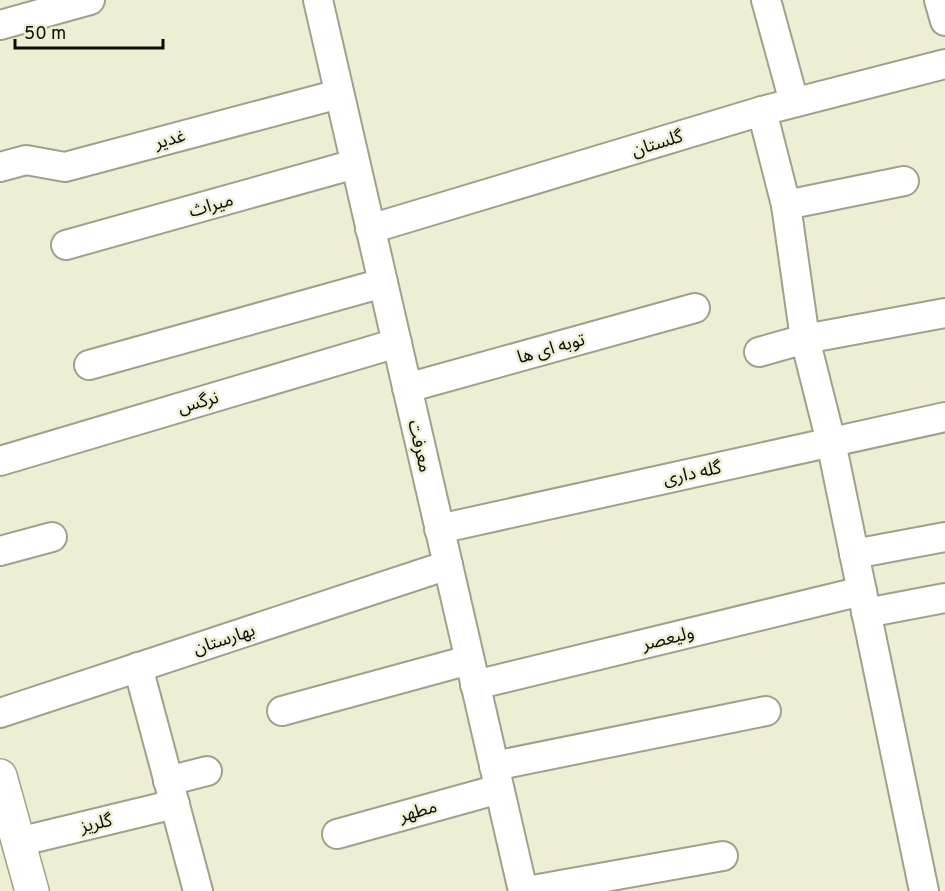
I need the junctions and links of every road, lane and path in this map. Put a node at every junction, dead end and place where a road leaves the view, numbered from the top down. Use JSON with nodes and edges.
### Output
{"nodes":[{"id":1,"x":90,"y":0,"type":"edge"},
{"id":2,"x":318,"y":0,"type":"edge"},
{"id":3,"x":766,"y":0,"type":"edge"},
{"id":4,"x":939,"y":0,"type":"edge"},
{"id":5,"x":945,"y":21,"type":"edge"},
{"id":6,"x":0,"y":25,"type":"edge"},
{"id":7,"x":945,"y":64,"type":"edge"},
{"id":8,"x":339,"y":94,"type":"junction"},
{"id":9,"x":794,"y":102,"type":"junction"},
{"id":10,"x":762,"y":111,"type":"junction"},
{"id":11,"x":355,"y":164,"type":"junction"},
{"id":12,"x":0,"y":167,"type":"edge"},
{"id":13,"x":904,"y":181,"type":"dead end"},
{"id":14,"x":786,"y":205,"type":"junction"},
{"id":15,"x":370,"y":229,"type":"junction"},
{"id":16,"x":66,"y":245,"type":"dead end"},
{"id":17,"x":383,"y":283,"type":"junction"},
{"id":18,"x":695,"y":308,"type":"dead end"},
{"id":19,"x":945,"y":314,"type":"edge"},
{"id":20,"x":805,"y":339,"type":"junction"},
{"id":21,"x":397,"y":343,"type":"junction"},
{"id":22,"x":759,"y":352,"type":"dead end"},
{"id":23,"x":89,"y":365,"type":"dead end"},
{"id":24,"x":407,"y":388,"type":"junction"},
{"id":25,"x":945,"y":417,"type":"edge"},
{"id":26,"x":831,"y":442,"type":"junction"},
{"id":27,"x":0,"y":460,"type":"edge"},
{"id":28,"x":439,"y":529,"type":"junction"},
{"id":29,"x":52,"y":537,"type":"dead end"},
{"id":30,"x":945,"y":537,"type":"edge"},
{"id":31,"x":0,"y":551,"type":"edge"},
{"id":32,"x":854,"y":554,"type":"junction"},
{"id":33,"x":448,"y":565,"type":"junction"},
{"id":34,"x":945,"y":598,"type":"edge"},
{"id":35,"x":864,"y":602,"type":"junction"},
{"id":36,"x":138,"y":667,"type":"junction"},
{"id":37,"x":472,"y":673,"type":"junction"},
{"id":38,"x":282,"y":711,"type":"dead end"},
{"id":39,"x":766,"y":711,"type":"dead end"},
{"id":40,"x":0,"y":713,"type":"edge"},
{"id":41,"x":207,"y":771,"type":"dead end"},
{"id":42,"x":0,"y":776,"type":"edge"},
{"id":43,"x":496,"y":777,"type":"junction"},
{"id":44,"x":171,"y":793,"type":"junction"},
{"id":45,"x":337,"y":834,"type":"dead end"},
{"id":46,"x":18,"y":842,"type":"junction"},
{"id":47,"x":723,"y":856,"type":"dead end"},
{"id":48,"x":32,"y":891,"type":"edge"},
{"id":49,"x":198,"y":891,"type":"edge"},
{"id":50,"x":525,"y":891,"type":"edge"},
{"id":51,"x":924,"y":891,"type":"edge"}],
"edges":[{"from":1,"to":6,"type":"street"},
{"from":2,"to":8,"type":"street","name":"معرفت"},
{"from":3,"to":9,"type":"street"},
{"from":4,"to":5,"type":"street"},
{"from":7,"to":9,"type":"street","name":"گلستان"},
{"from":8,"to":11,"type":"street","name":"معرفت"},
{"from":8,"to":12,"type":"street","name":"غدیر"},
{"from":9,"to":10,"type":"street","name":"گلستان"},
{"from":10,"to":14,"type":"street"},
{"from":10,"to":15,"type":"street","name":"گلستان"},
{"from":11,"to":15,"type":"street","name":"معرفت"},
{"from":11,"to":16,"type":"street","name":"میراث"},
{"from":13,"to":14,"type":"street"},
{"from":14,"to":20,"type":"street"},
{"from":15,"to":17,"type":"street","name":"معرفت"},
{"from":17,"to":21,"type":"street","name":"معرفت"},
{"from":17,"to":23,"type":"street"},
{"from":18,"to":24,"type":"street","name":"توبه ای ها"},
{"from":19,"to":20,"type":"street"},
{"from":20,"to":22,"type":"street"},
{"from":20,"to":26,"type":"street"},
{"from":21,"to":24,"type":"street","name":"معرفت"},
{"from":21,"to":27,"type":"street","name":"نرگس"},
{"from":24,"to":28,"type":"street","name":"معرفت"},
{"from":25,"to":26,"type":"street","name":"گله داری"},
{"from":26,"to":28,"type":"street","name":"گله داری"},
{"from":26,"to":32,"type":"street"},
{"from":28,"to":33,"type":"street","name":"معرفت"},
{"from":29,"to":31,"type":"street"},
{"from":30,"to":32,"type":"street"},
{"from":32,"to":35,"type":"street"},
{"from":33,"to":36,"type":"street","name":"بهارستان"},
{"from":33,"to":37,"type":"street","name":"معرفت"},
{"from":34,"to":35,"type":"street","name":"ولیعصر"},
{"from":35,"to":37,"type":"street","name":"ولیعصر"},
{"from":35,"to":51,"type":"street"},
{"from":36,"to":40,"type":"street","name":"بهارستان"},
{"from":36,"to":44,"type":"street"},
{"from":37,"to":38,"type":"street","name":"ولیعصر"},
{"from":37,"to":43,"type":"street","name":"معرفت"},
{"from":39,"to":43,"type":"street","name":"مطهر"},
{"from":41,"to":44,"type":"street","name":"گلریز"},
{"from":42,"to":46,"type":"main road"},
{"from":43,"to":45,"type":"street","name":"مطهر"},
{"from":43,"to":50,"type":"street","name":"معرفت"},
{"from":44,"to":46,"type":"street","name":"گلریز"},
{"from":44,"to":49,"type":"street"},
{"from":46,"to":48,"type":"main road"},
{"from":47,"to":50,"type":"street"}]}
